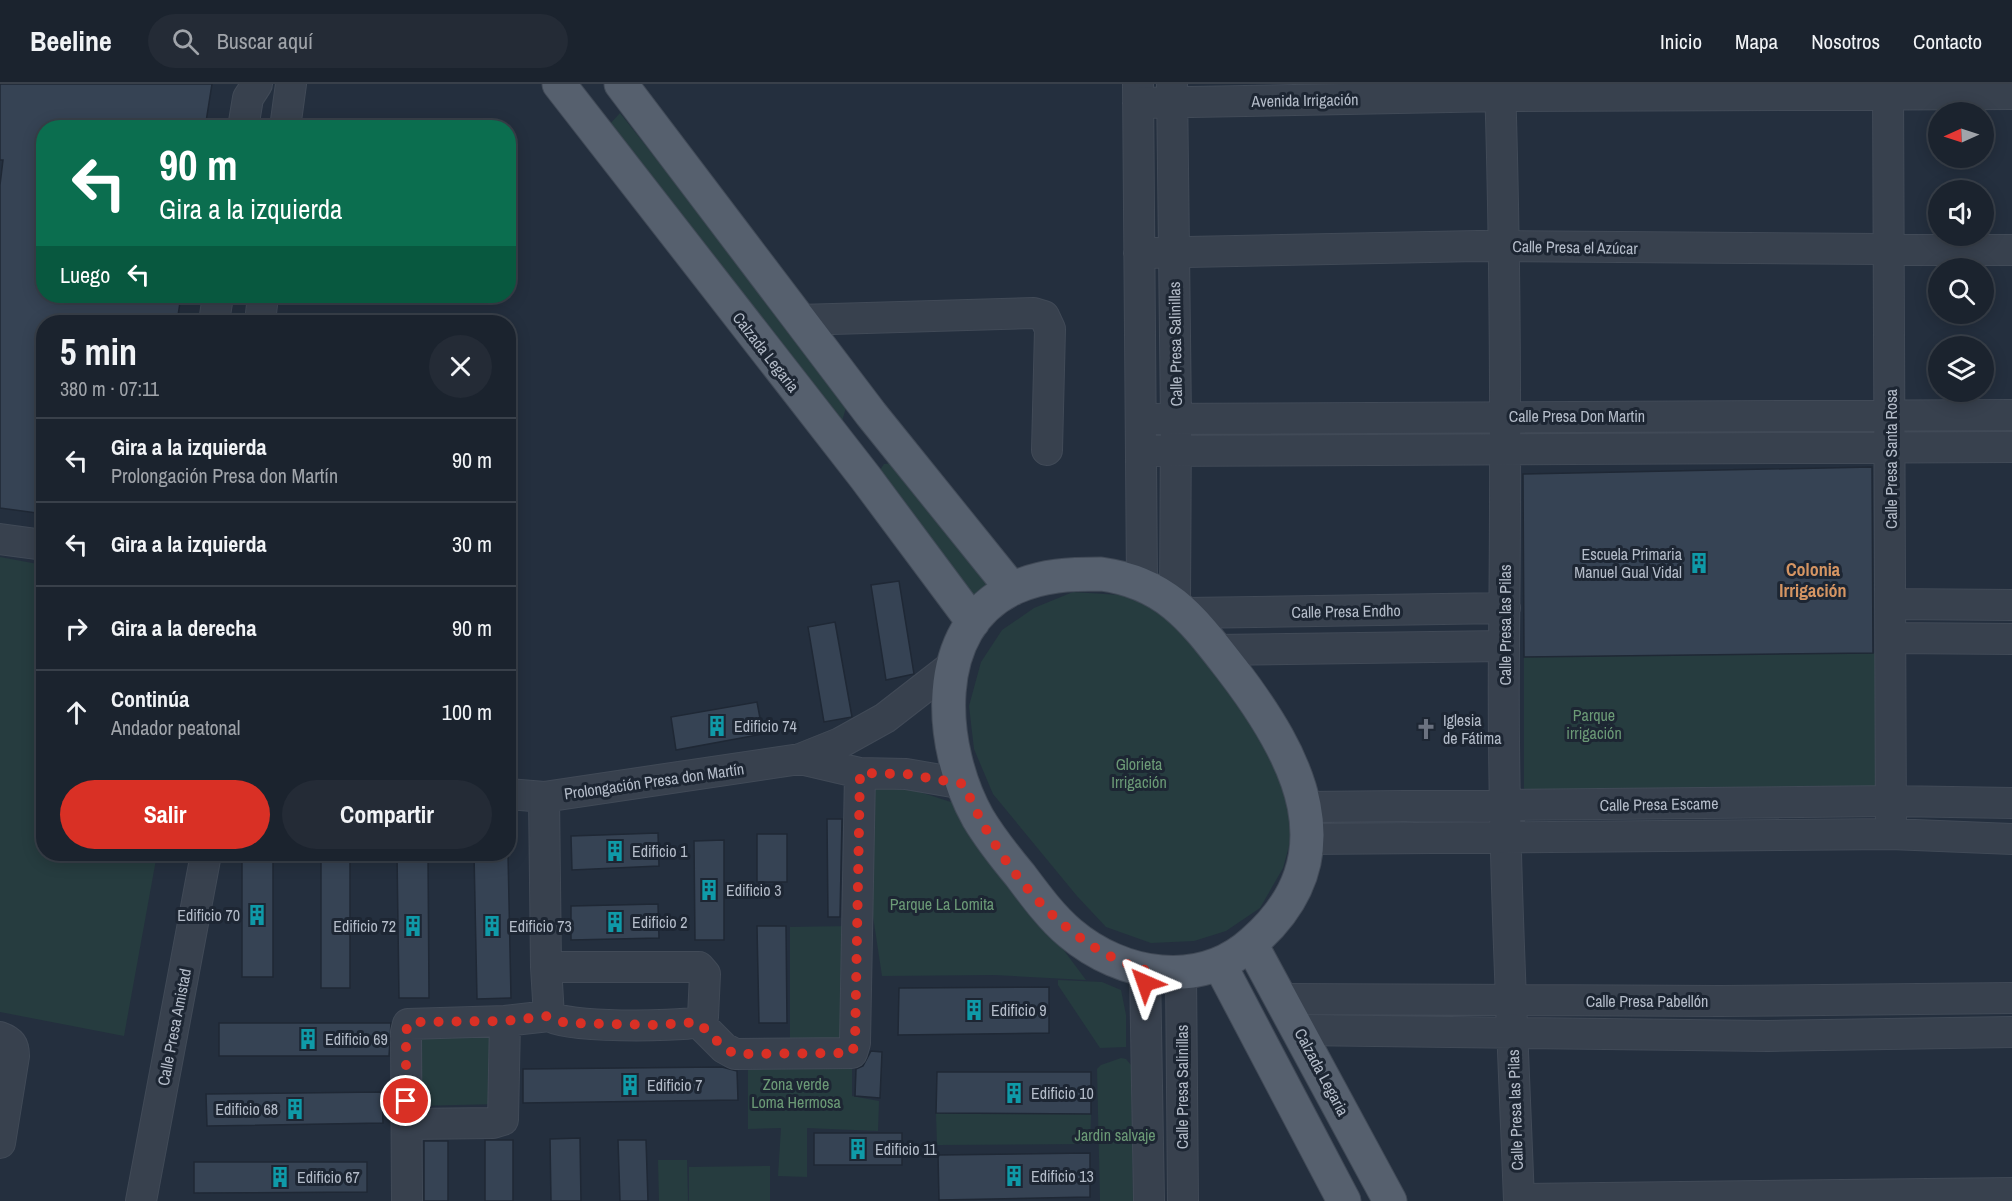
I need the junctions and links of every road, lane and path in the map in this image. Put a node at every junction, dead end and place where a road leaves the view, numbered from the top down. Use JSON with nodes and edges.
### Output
{"nodes":[{"id":1,"x":257,"y":84,"type":"edge"},
{"id":2,"x":291,"y":84,"type":"edge"},
{"id":3,"x":602,"y":84,"type":"edge"},
{"id":4,"x":621,"y":84,"type":"edge"},
{"id":5,"x":1888,"y":88,"type":"edge"},
{"id":6,"x":1501,"y":90,"type":"edge"},
{"id":7,"x":1171,"y":93,"type":"edge"},
{"id":8,"x":567,"y":94,"type":"edge"},
{"id":9,"x":1138,"y":94,"type":"edge"},
{"id":10,"x":2012,"y":94,"type":"edge"},
{"id":11,"x":244,"y":120,"type":"edge"},
{"id":12,"x":286,"y":120,"type":"edge"},
{"id":13,"x":1504,"y":246,"type":"junction"},
{"id":14,"x":1890,"y":250,"type":"junction"},
{"id":15,"x":2012,"y":250,"type":"edge"},
{"id":16,"x":1174,"y":252,"type":"junction"},
{"id":17,"x":1139,"y":253,"type":"junction"},
{"id":18,"x":800,"y":320,"type":"junction"},
{"id":19,"x":871,"y":414,"type":"junction"},
{"id":20,"x":1506,"y":415,"type":"junction"},
{"id":21,"x":2012,"y":415,"type":"edge"},
{"id":22,"x":1890,"y":417,"type":"junction"},
{"id":23,"x":1142,"y":419,"type":"junction"},
{"id":24,"x":1176,"y":420,"type":"junction"},
{"id":25,"x":840,"y":446,"type":"junction"},
{"id":26,"x":1890,"y":447,"type":"junction"},
{"id":27,"x":2012,"y":447,"type":"edge"},
{"id":28,"x":1506,"y":449,"type":"junction"},
{"id":29,"x":1047,"y":450,"type":"dead end"},
{"id":30,"x":1143,"y":451,"type":"junction"},
{"id":31,"x":1176,"y":452,"type":"junction"},
{"id":32,"x":0,"y":539,"type":"edge"},
{"id":33,"x":36,"y":544,"type":"edge"},
{"id":34,"x":1142,"y":583,"type":"junction"},
{"id":35,"x":1012,"y":589,"type":"junction"},
{"id":36,"x":1892,"y":604,"type":"junction"},
{"id":37,"x":2012,"y":605,"type":"edge"},
{"id":38,"x":1505,"y":608,"type":"junction"},
{"id":39,"x":1181,"y":609,"type":"junction"},
{"id":40,"x":973,"y":622,"type":"junction"},
{"id":41,"x":1892,"y":638,"type":"junction"},
{"id":42,"x":2012,"y":639,"type":"edge"},
{"id":43,"x":1504,"y":646,"type":"junction"},
{"id":44,"x":1216,"y":650,"type":"junction"},
{"id":45,"x":952,"y":666,"type":"junction"},
{"id":46,"x":800,"y":759,"type":"junction"},
{"id":47,"x":860,"y":773,"type":"junction"},
{"id":48,"x":964,"y":784,"type":"junction"},
{"id":49,"x":516,"y":795,"type":"edge"},
{"id":50,"x":544,"y":797,"type":"junction"},
{"id":51,"x":1891,"y":801,"type":"junction"},
{"id":52,"x":2012,"y":803,"type":"edge"},
{"id":53,"x":1306,"y":807,"type":"junction"},
{"id":54,"x":1507,"y":807,"type":"junction"},
{"id":55,"x":1891,"y":834,"type":"junction"},
{"id":56,"x":1507,"y":837,"type":"junction"},
{"id":57,"x":1307,"y":839,"type":"junction"},
{"id":58,"x":2012,"y":839,"type":"edge"},
{"id":59,"x":205,"y":861,"type":"edge"},
{"id":60,"x":1251,"y":944,"type":"junction"},
{"id":61,"x":1220,"y":966,"type":"junction"},
{"id":62,"x":546,"y":967,"type":"junction"},
{"id":63,"x":1145,"y":970,"type":"junction"},
{"id":64,"x":1181,"y":973,"type":"junction"},
{"id":65,"x":2012,"y":998,"type":"edge"},
{"id":66,"x":1282,"y":999,"type":"junction"},
{"id":67,"x":1511,"y":999,"type":"junction"},
{"id":68,"x":549,"y":1016,"type":"junction"},
{"id":69,"x":505,"y":1021,"type":"junction"},
{"id":70,"x":698,"y":1022,"type":"junction"},
{"id":71,"x":1299,"y":1030,"type":"junction"},
{"id":72,"x":2012,"y":1032,"type":"edge"},
{"id":73,"x":1512,"y":1033,"type":"junction"},
{"id":74,"x":0,"y":1036,"type":"edge"},
{"id":75,"x":407,"y":1124,"type":"junction"},
{"id":76,"x":0,"y":1143,"type":"edge"},
{"id":77,"x":2012,"y":1193,"type":"edge"},
{"id":78,"x":1519,"y":1200,"type":"edge"},
{"id":79,"x":141,"y":1201,"type":"edge"},
{"id":80,"x":407,"y":1201,"type":"edge"},
{"id":81,"x":1149,"y":1201,"type":"edge"},
{"id":82,"x":1183,"y":1201,"type":"edge"},
{"id":83,"x":1344,"y":1201,"type":"edge"},
{"id":84,"x":1390,"y":1201,"type":"edge"}],
"edges":[{"from":1,"to":11,"type":"street"},
{"from":2,"to":12,"type":"street"},
{"from":3,"to":8,"type":"main road"},
{"from":4,"to":18,"type":"main road"},
{"from":5,"to":6,"type":"street","name":"Avenida Irrigación"},
{"from":5,"to":10,"type":"street","name":"Avenida Irrigación"},
{"from":5,"to":14,"type":"street","name":"Calle Presa Santa Rosa"},
{"from":6,"to":7,"type":"street","name":"Avenida Irrigación"},
{"from":6,"to":13,"type":"street","name":"Calle Presa las Pilas"},
{"from":7,"to":9,"type":"street","name":"Avenida Irrigación"},
{"from":7,"to":16,"type":"street","name":"Calle Presa Salinillas"},
{"from":8,"to":25,"type":"main road","name":"Calzada Legaria"},
{"from":9,"to":17,"type":"street","name":"Calle Presa Salinillas"},
{"from":13,"to":14,"type":"street","name":"Calle Presa el Azúcar"},
{"from":13,"to":16,"type":"street","name":"Calle Presa el Azúcar"},
{"from":13,"to":20,"type":"street","name":"Calle Presa las Pilas"},
{"from":14,"to":15,"type":"street","name":"Calle Presa el Azúcar"},
{"from":14,"to":22,"type":"street","name":"Calle Presa Santa Rosa"},
{"from":16,"to":17,"type":"street","name":"Calle Presa el Azúcar"},
{"from":16,"to":24,"type":"street","name":"Calle Presa Salinillas"},
{"from":17,"to":23,"type":"street","name":"Calle Presa Salinillas"},
{"from":18,"to":19,"type":"main road"},
{"from":18,"to":29,"type":"street"},
{"from":19,"to":25,"type":"main road"},
{"from":19,"to":35,"type":"main road"},
{"from":20,"to":22,"type":"street","name":"Calle Presa Don Martin"},
{"from":20,"to":24,"type":"street","name":"Calle Presa Don Martin"},
{"from":20,"to":28,"type":"street","name":"Calle Presa las Pilas"},
{"from":21,"to":22,"type":"street","name":"Calle Presa Don Martin"},
{"from":22,"to":26,"type":"street","name":"Calle Presa Santa Rosa"},
{"from":23,"to":24,"type":"street","name":"Calle Presa Don Martin"},
{"from":23,"to":30,"type":"street","name":"Calle Presa Salinillas"},
{"from":24,"to":31,"type":"street","name":"Calle Presa Salinillas"},
{"from":25,"to":40,"type":"main road","name":"Calzada Legaria"},
{"from":26,"to":27,"type":"street","name":"Calle Presa Don Martin"},
{"from":26,"to":28,"type":"street","name":"Calle Presa Don Martin"},
{"from":26,"to":36,"type":"street","name":"Calle Presa Santa Rosa"},
{"from":28,"to":31,"type":"street","name":"Calle Presa Don Martin"},
{"from":28,"to":38,"type":"street","name":"Calle Presa las Pilas"},
{"from":30,"to":31,"type":"street","name":"Calle Presa Don Martin"},
{"from":30,"to":34,"type":"street","name":"Calle Presa Salinillas"},
{"from":31,"to":39,"type":"street","name":"Calle Presa Salinillas"},
{"from":32,"to":33,"type":"street"},
{"from":34,"to":35,"type":"main road"},
{"from":34,"to":39,"type":"main road"},
{"from":35,"to":40,"type":"main road"},
{"from":36,"to":37,"type":"street"},
{"from":36,"to":41,"type":"street","name":"Calle Presa Santa Rosa"},
{"from":38,"to":39,"type":"street","name":"Calle Presa Endho"},
{"from":38,"to":43,"type":"street","name":"Calle Presa las Pilas"},
{"from":39,"to":44,"type":"main road"},
{"from":40,"to":45,"type":"main road"},
{"from":41,"to":42,"type":"street"},
{"from":41,"to":51,"type":"street","name":"Calle Presa Santa Rosa"},
{"from":43,"to":44,"type":"street"},
{"from":43,"to":54,"type":"street","name":"Calle Presa las Pilas"},
{"from":44,"to":53,"type":"main road"},
{"from":45,"to":46,"type":"street","name":"Prolongación Presa don Martín"},
{"from":45,"to":48,"type":"main road"},
{"from":46,"to":47,"type":"street","name":"Prolongación Presa don Martín"},
{"from":46,"to":50,"type":"street","name":"Prolongación Presa don Martín"},
{"from":47,"to":48,"type":"street","name":"Prolongación Presa don Martín"},
{"from":47,"to":70,"type":"street"},
{"from":48,"to":63,"type":"main road"},
{"from":49,"to":50,"type":"street","name":"Prolongación Presa don Martín"},
{"from":50,"to":62,"type":"street"},
{"from":51,"to":52,"type":"street","name":"Calle Presa Escame"},
{"from":51,"to":54,"type":"street","name":"Calle Presa Escame"},
{"from":51,"to":55,"type":"street","name":"Calle Presa Santa Rosa"},
{"from":53,"to":54,"type":"street","name":"Calle Presa Escame"},
{"from":53,"to":57,"type":"main road"},
{"from":54,"to":56,"type":"street","name":"Calle Presa las Pilas"},
{"from":55,"to":56,"type":"street","name":"Calle Presa Escame"},
{"from":55,"to":58,"type":"street","name":"Calle Presa Escame"},
{"from":56,"to":57,"type":"street","name":"Calle Presa Escame"},
{"from":56,"to":67,"type":"street","name":"Calle Presa las Pilas"},
{"from":57,"to":60,"type":"main road"},
{"from":59,"to":79,"type":"street","name":"Calle Presa Amistad"},
{"from":60,"to":61,"type":"main road"},
{"from":60,"to":66,"type":"main road","name":"Calzada Legaria"},
{"from":61,"to":64,"type":"main road"},
{"from":61,"to":83,"type":"main road"},
{"from":62,"to":68,"type":"street"},
{"from":62,"to":70,"type":"street"},
{"from":63,"to":64,"type":"main road"},
{"from":63,"to":81,"type":"street","name":"Calle Presa Salinillas"},
{"from":64,"to":82,"type":"street","name":"Calle Presa Salinillas"},
{"from":65,"to":67,"type":"street","name":"Calle Presa Pabellón"},
{"from":66,"to":67,"type":"street","name":"Calle Presa Pabellón"},
{"from":66,"to":71,"type":"main road","name":"Calzada Legaria"},
{"from":67,"to":73,"type":"street","name":"Calle Presa las Pilas"},
{"from":68,"to":69,"type":"street"},
{"from":68,"to":70,"type":"street"},
{"from":69,"to":75,"type":"street"},
{"from":69,"to":75,"type":"street"},
{"from":71,"to":73,"type":"street","name":"Calle Presa Pabellón"},
{"from":71,"to":84,"type":"main road","name":"Calzada Legaria"},
{"from":72,"to":73,"type":"street","name":"Calle Presa Pabellón"},
{"from":73,"to":78,"type":"street","name":"Calle Presa las Pilas"},
{"from":74,"to":76,"type":"street"},
{"from":75,"to":80,"type":"street"},
{"from":77,"to":78,"type":"street"}]}
